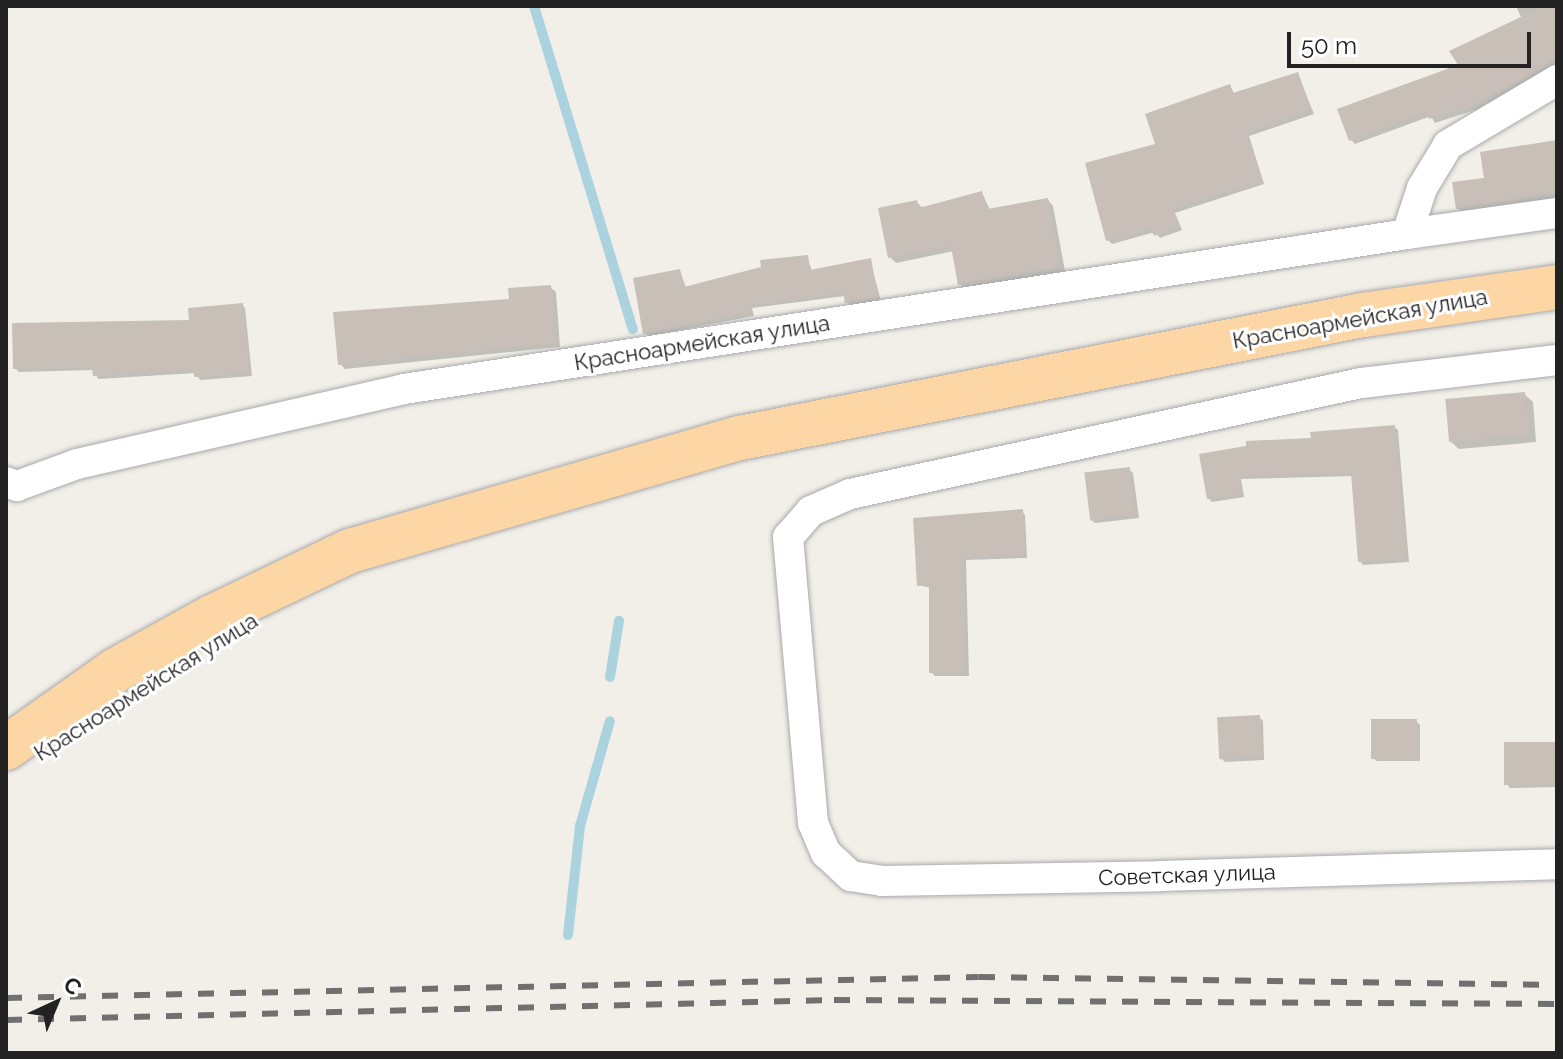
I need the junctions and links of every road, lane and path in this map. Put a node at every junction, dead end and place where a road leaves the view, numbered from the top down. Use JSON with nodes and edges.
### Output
{"nodes":[{"id":1,"x":1557,"y":80,"type":"edge"},
{"id":2,"x":1557,"y":213,"type":"edge"},
{"id":3,"x":1407,"y":234,"type":"junction"},
{"id":4,"x":1557,"y":287,"type":"edge"},
{"id":5,"x":1557,"y":360,"type":"edge"},
{"id":6,"x":6,"y":482,"type":"edge"},
{"id":7,"x":508,"y":505,"type":"junction"},
{"id":8,"x":6,"y":748,"type":"edge"},
{"id":9,"x":6,"y":777,"type":"edge"},
{"id":10,"x":1557,"y":864,"type":"edge"}],
"edges":[{"from":1,"to":3,"type":"street"},
{"from":2,"to":3,"type":"street","name":"Красноармейская улица"},
{"from":3,"to":6,"type":"street","name":"Красноармейская улица"},
{"from":4,"to":7,"type":"main road","name":"Красноармейская улица"},
{"from":5,"to":10,"type":"street","name":"Советская улица"},
{"from":7,"to":8,"type":"main road","name":"Красноармейская улица"},
{"from":7,"to":9,"type":"main road","name":"Красноармейская улица"}]}
